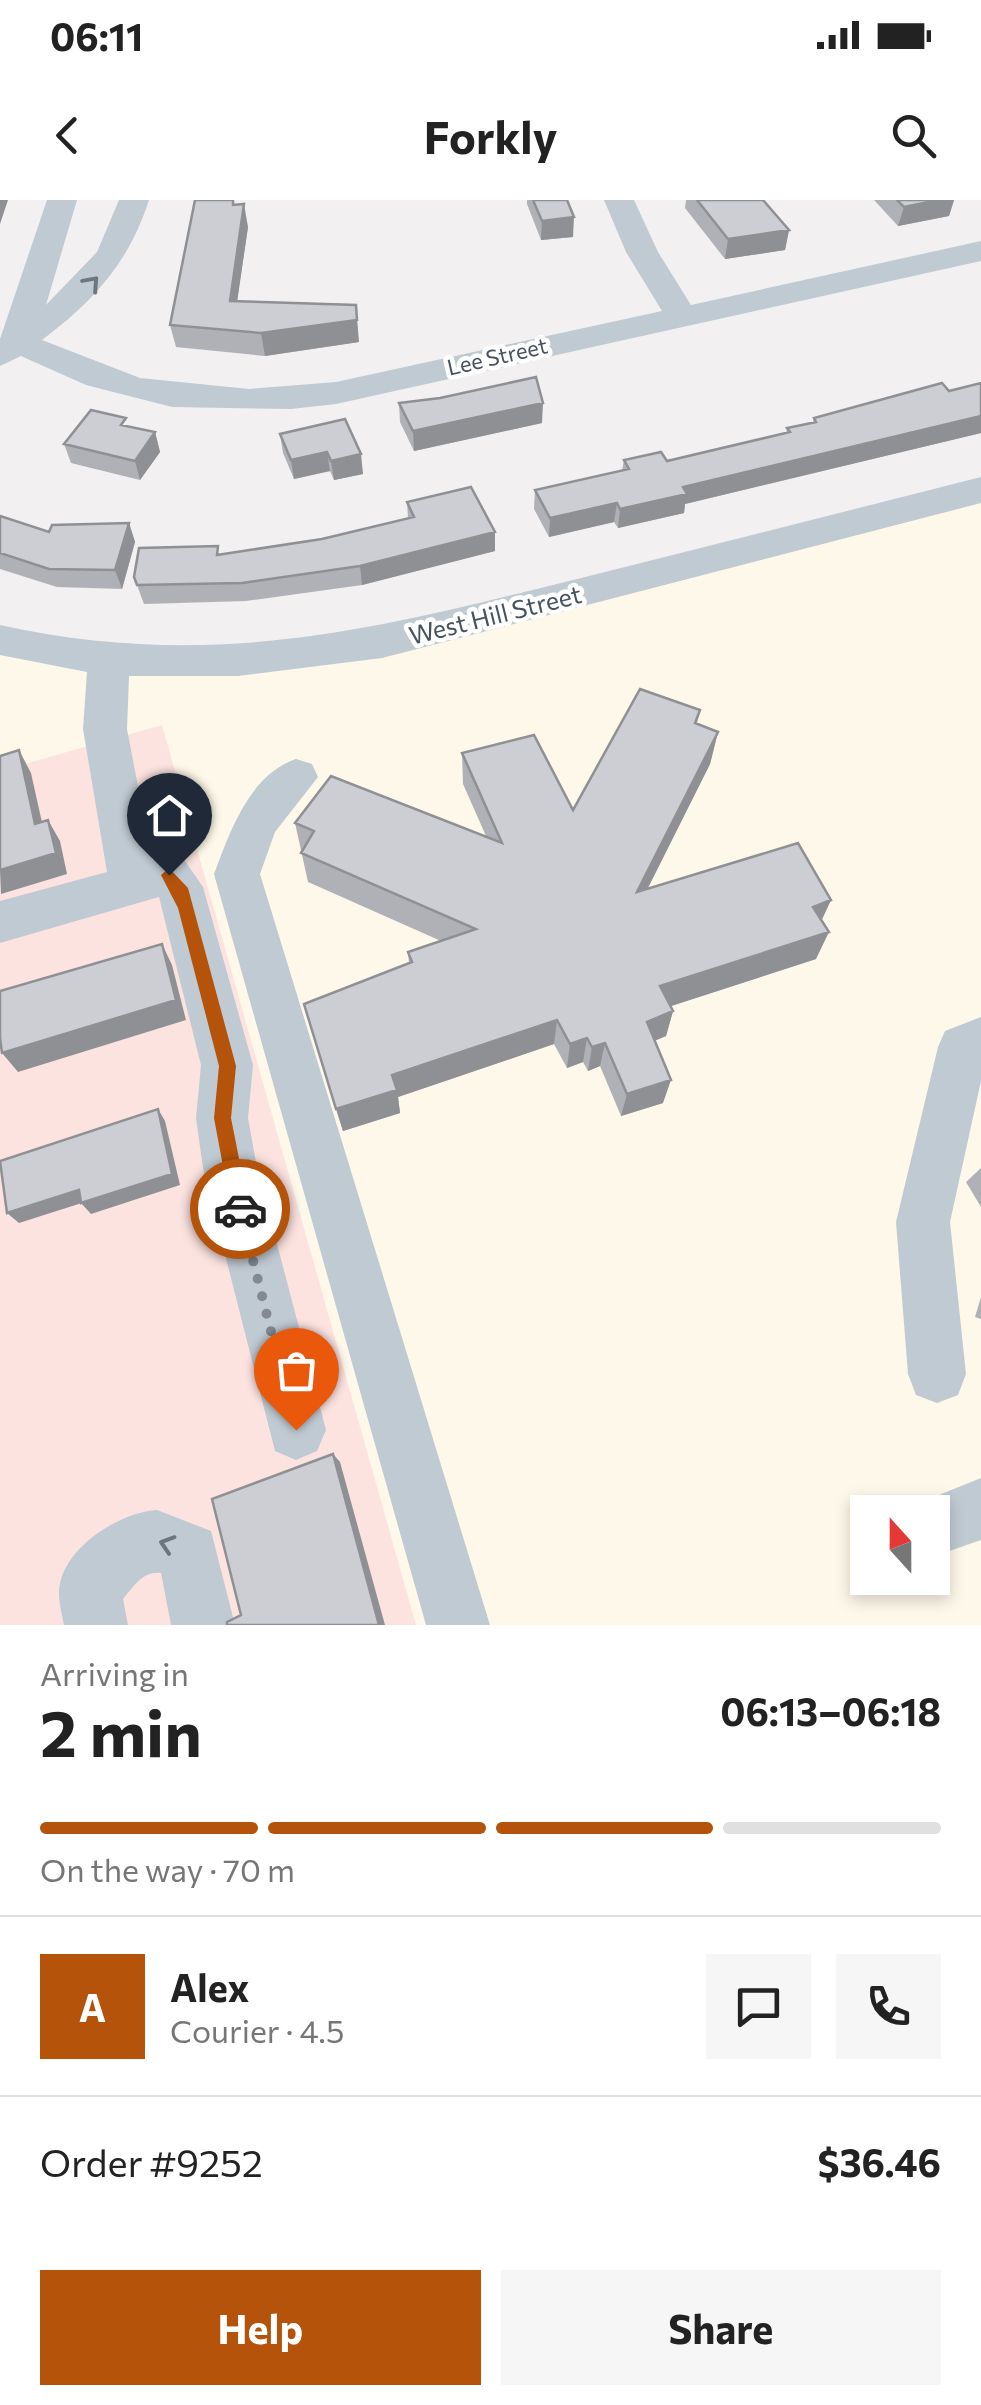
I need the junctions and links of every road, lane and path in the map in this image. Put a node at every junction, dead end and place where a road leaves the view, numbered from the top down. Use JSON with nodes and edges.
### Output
{"nodes":[{"id":1,"x":62,"y":200,"type":"edge"},
{"id":2,"x":134,"y":200,"type":"edge"},
{"id":3,"x":619,"y":200,"type":"edge"},
{"id":4,"x":981,"y":250,"type":"edge"},
{"id":5,"x":680,"y":314,"type":"junction"},
{"id":6,"x":9,"y":348,"type":"edge"},
{"id":7,"x":981,"y":490,"type":"edge"},
{"id":8,"x":0,"y":640,"type":"edge"},
{"id":9,"x":110,"y":659,"type":"junction"},
{"id":10,"x":296,"y":778,"type":"dead end"},
{"id":11,"x":133,"y":885,"type":"junction"},
{"id":12,"x":0,"y":922,"type":"edge"},
{"id":13,"x":981,"y":1040,"type":"edge"},
{"id":14,"x":937,"y":1374,"type":"dead end"},
{"id":15,"x":296,"y":1430,"type":"dead end"},
{"id":16,"x":93,"y":1607,"type":"edge"},
{"id":17,"x":203,"y":1625,"type":"edge"},
{"id":18,"x":458,"y":1625,"type":"edge"}],
"edges":[{"from":1,"to":6,"type":"street"},
{"from":6,"to":2,"type":"street","one_way":true},
{"from":3,"to":5,"type":"street"},
{"from":4,"to":5,"type":"street","name":"Lee Street"},
{"from":5,"to":6,"type":"street","name":"Lee Street"},
{"from":7,"to":9,"type":"street","name":"West Hill Street"},
{"from":8,"to":9,"type":"street","name":"West Hill Street"},
{"from":9,"to":11,"type":"street"},
{"from":10,"to":18,"type":"street"},
{"from":11,"to":12,"type":"street"},
{"from":11,"to":15,"type":"street"},
{"from":13,"to":14,"type":"street"},
{"from":17,"to":16,"type":"street","one_way":true}]}
